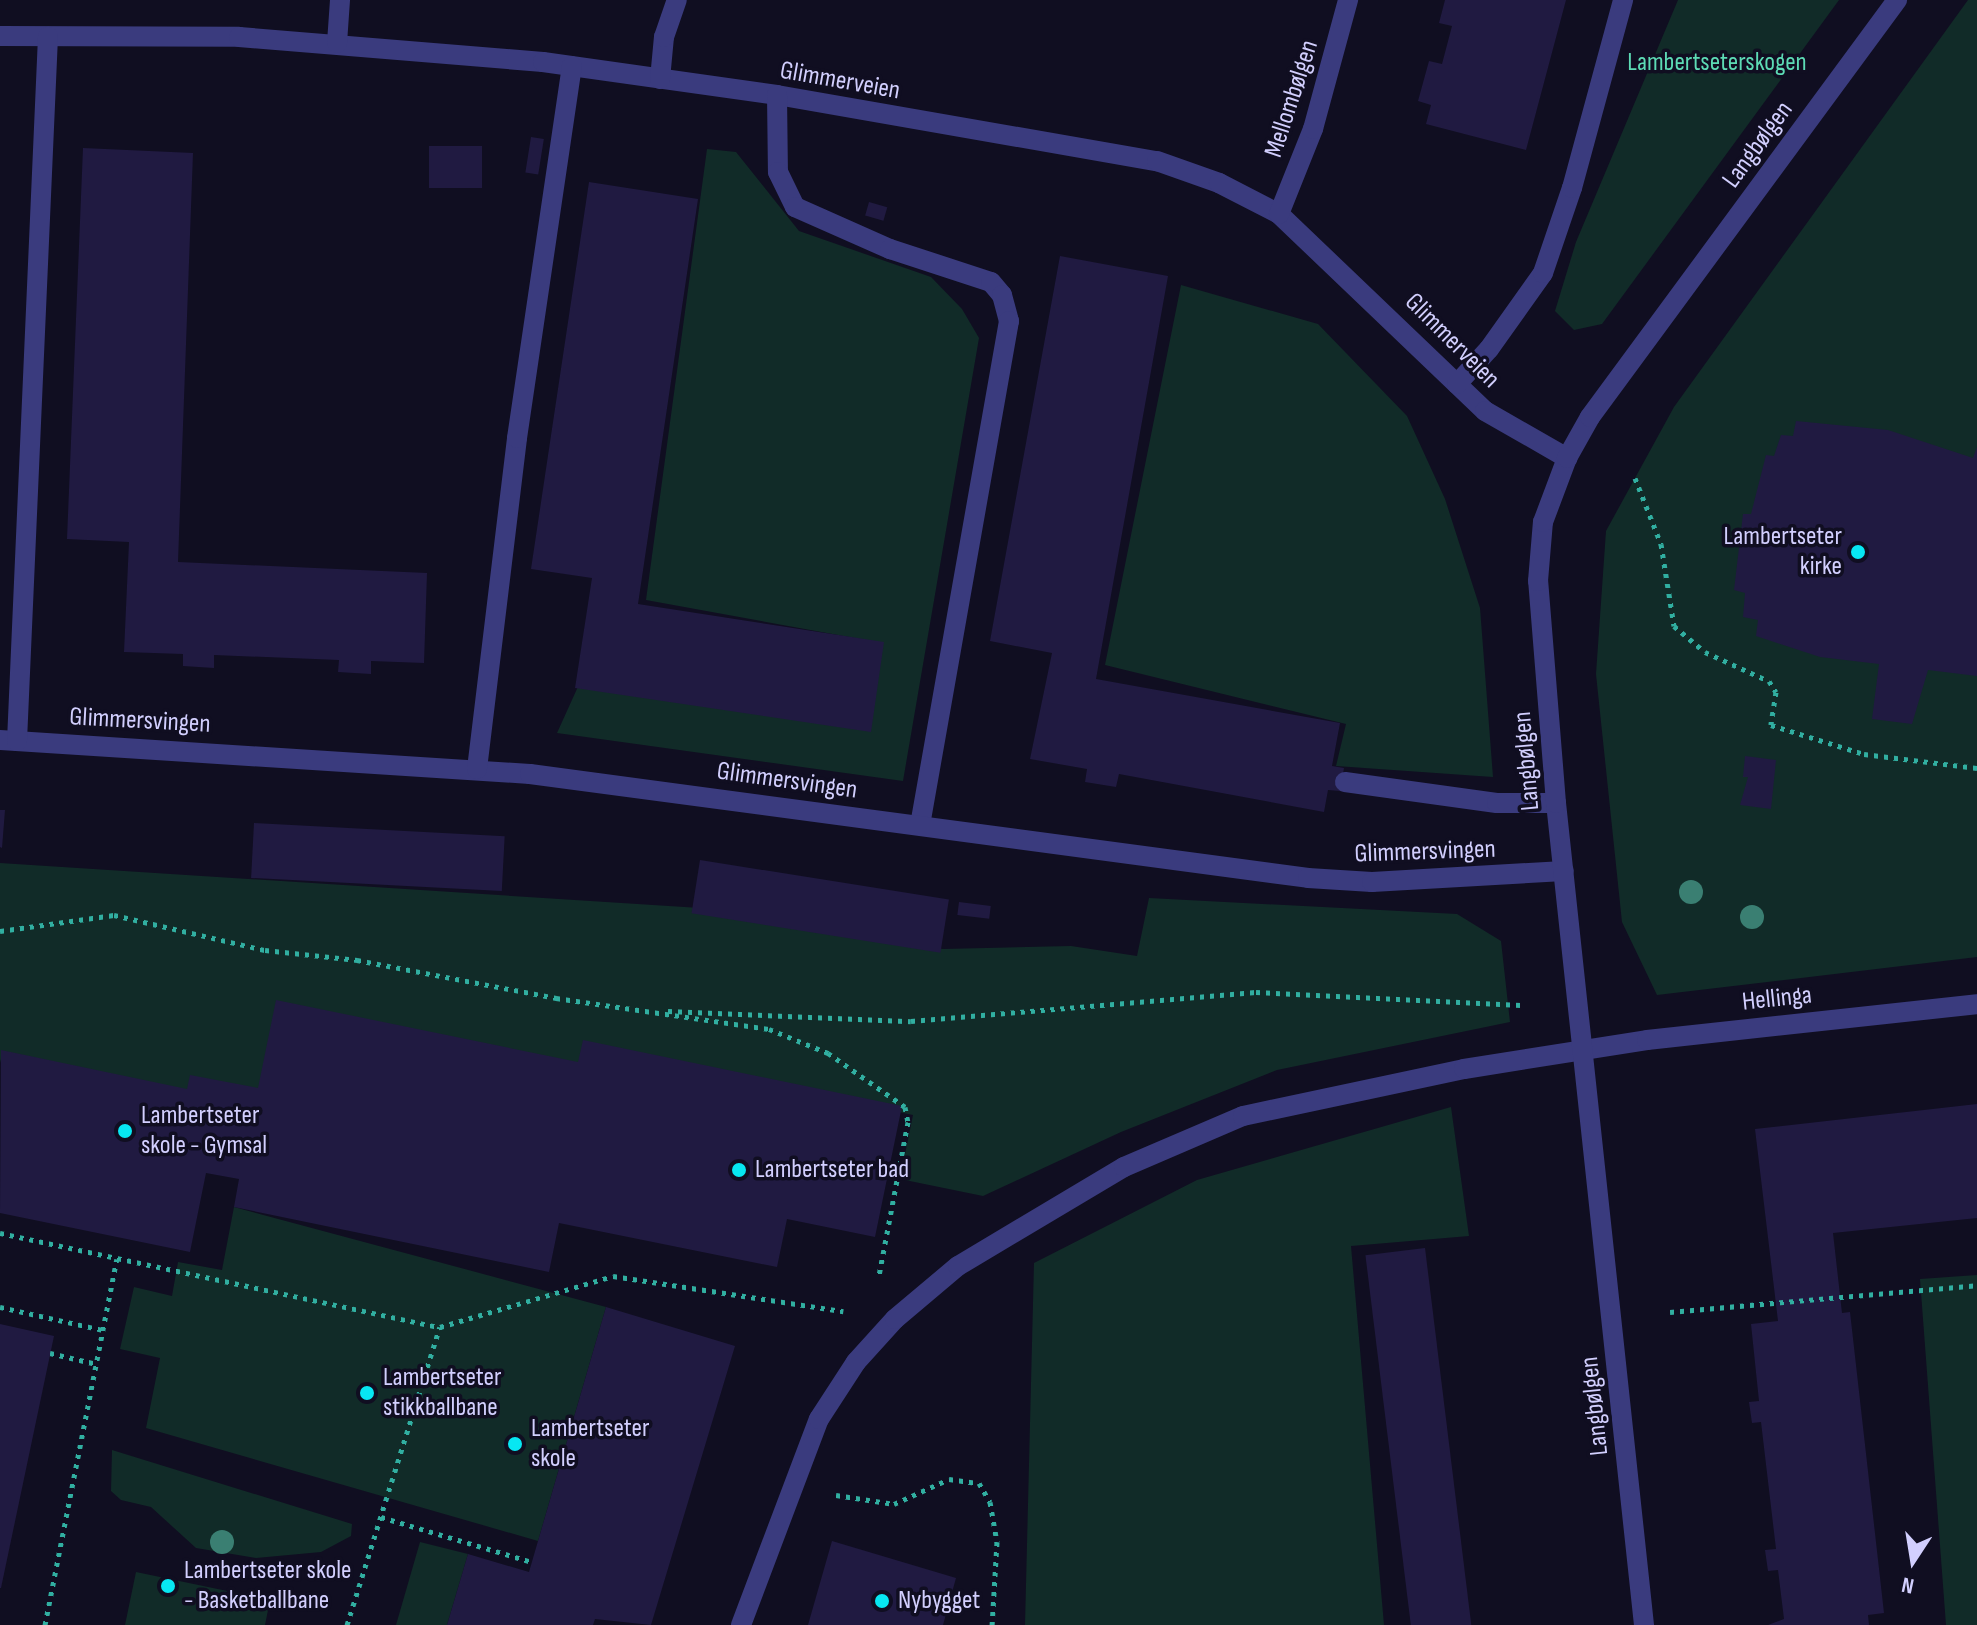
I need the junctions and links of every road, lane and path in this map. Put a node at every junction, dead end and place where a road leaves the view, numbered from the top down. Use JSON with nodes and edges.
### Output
{"nodes":[{"id":1,"x":340,"y":0,"type":"edge"},
{"id":2,"x":677,"y":0,"type":"edge"},
{"id":3,"x":1348,"y":0,"type":"edge"},
{"id":4,"x":1623,"y":0,"type":"edge"},
{"id":5,"x":1897,"y":0,"type":"edge"},
{"id":6,"x":0,"y":36,"type":"edge"},
{"id":7,"x":48,"y":37,"type":"junction"},
{"id":8,"x":337,"y":43,"type":"junction"},
{"id":9,"x":572,"y":66,"type":"junction"},
{"id":10,"x":660,"y":79,"type":"junction"},
{"id":11,"x":777,"y":95,"type":"junction"},
{"id":12,"x":1279,"y":214,"type":"junction"},
{"id":13,"x":1457,"y":384,"type":"junction"},
{"id":14,"x":1567,"y":458,"type":"junction"},
{"id":15,"x":1635,"y":478,"type":"dead end"},
{"id":16,"x":8,"y":740,"type":"edge"},
{"id":17,"x":1977,"y":768,"type":"edge"},
{"id":18,"x":477,"y":769,"type":"junction"},
{"id":19,"x":1345,"y":782,"type":"dead end"},
{"id":20,"x":1556,"y":803,"type":"junction"},
{"id":21,"x":920,"y":825,"type":"junction"},
{"id":22,"x":1564,"y":871,"type":"junction"},
{"id":23,"x":0,"y":931,"type":"edge"},
{"id":24,"x":1977,"y":1004,"type":"edge"},
{"id":25,"x":1521,"y":1005,"type":"dead end"},
{"id":26,"x":640,"y":1010,"type":"junction"},
{"id":27,"x":1584,"y":1051,"type":"junction"},
{"id":28,"x":0,"y":1233,"type":"edge"},
{"id":29,"x":117,"y":1259,"type":"junction"},
{"id":30,"x":1977,"y":1285,"type":"edge"},
{"id":31,"x":0,"y":1307,"type":"edge"},
{"id":32,"x":1670,"y":1312,"type":"dead end"},
{"id":33,"x":872,"y":1316,"type":"junction"},
{"id":34,"x":895,"y":1319,"type":"junction"},
{"id":35,"x":440,"y":1327,"type":"junction"},
{"id":36,"x":103,"y":1330,"type":"junction"},
{"id":37,"x":50,"y":1353,"type":"dead end"},
{"id":38,"x":97,"y":1364,"type":"junction"},
{"id":39,"x":793,"y":1482,"type":"junction"},
{"id":40,"x":381,"y":1517,"type":"junction"},
{"id":41,"x":532,"y":1562,"type":"dead end"},
{"id":42,"x":45,"y":1625,"type":"edge"},
{"id":43,"x":347,"y":1625,"type":"edge"},
{"id":44,"x":741,"y":1625,"type":"edge"},
{"id":45,"x":992,"y":1625,"type":"edge"},
{"id":46,"x":1644,"y":1625,"type":"edge"}],
"edges":[{"from":1,"to":8,"type":"street"},
{"from":2,"to":10,"type":"street"},
{"from":3,"to":12,"type":"street","name":"Mellombølgen"},
{"from":4,"to":13,"type":"street"},
{"from":5,"to":14,"type":"street","name":"Langbølgen"},
{"from":6,"to":7,"type":"street","name":"Glimmerveien"},
{"from":7,"to":8,"type":"street","name":"Glimmerveien"},
{"from":7,"to":16,"type":"street"},
{"from":8,"to":9,"type":"street","name":"Glimmerveien"},
{"from":9,"to":10,"type":"street","name":"Glimmerveien"},
{"from":9,"to":18,"type":"street"},
{"from":10,"to":11,"type":"street","name":"Glimmerveien"},
{"from":11,"to":12,"type":"street","name":"Glimmerveien"},
{"from":11,"to":21,"type":"street"},
{"from":12,"to":13,"type":"street","name":"Glimmerveien"},
{"from":13,"to":14,"type":"street","name":"Glimmerveien"},
{"from":14,"to":20,"type":"street","name":"Langbølgen"},
{"from":15,"to":17,"type":"path"},
{"from":16,"to":18,"type":"street","name":"Glimmersvingen"},
{"from":18,"to":21,"type":"street","name":"Glimmersvingen"},
{"from":19,"to":20,"type":"street"},
{"from":20,"to":22,"type":"street","name":"Langbølgen"},
{"from":21,"to":22,"type":"street","name":"Glimmersvingen"},
{"from":22,"to":27,"type":"street","name":"Langbølgen"},
{"from":23,"to":26,"type":"path"},
{"from":24,"to":27,"type":"street","name":"Hellinga"},
{"from":25,"to":26,"type":"path"},
{"from":26,"to":33,"type":"path"},
{"from":27,"to":34,"type":"street","name":"Hellinga"},
{"from":27,"to":46,"type":"street","name":"Langbølgen"},
{"from":28,"to":29,"type":"path"},
{"from":29,"to":35,"type":"path"},
{"from":29,"to":36,"type":"path"},
{"from":30,"to":32,"type":"path"},
{"from":31,"to":36,"type":"path"},
{"from":33,"to":34,"type":"path"},
{"from":33,"to":35,"type":"path"},
{"from":34,"to":39,"type":"street","name":"Hellinga"},
{"from":35,"to":40,"type":"path"},
{"from":36,"to":38,"type":"path"},
{"from":37,"to":38,"type":"path"},
{"from":38,"to":42,"type":"path"},
{"from":39,"to":44,"type":"street","name":"Hellinga"},
{"from":39,"to":45,"type":"path"},
{"from":40,"to":41,"type":"path"},
{"from":40,"to":43,"type":"path"}]}
